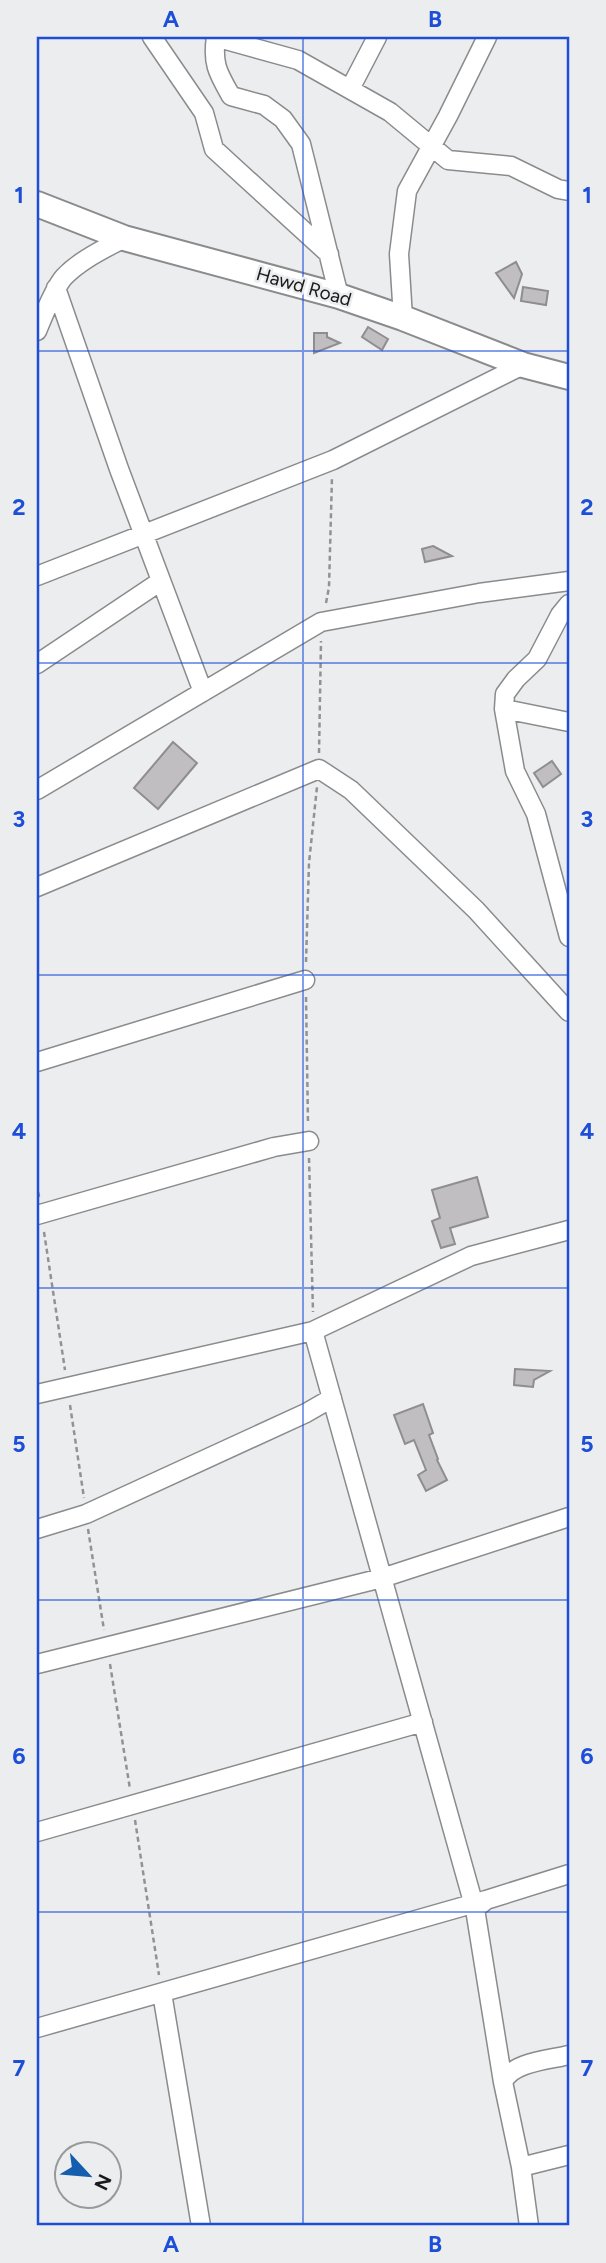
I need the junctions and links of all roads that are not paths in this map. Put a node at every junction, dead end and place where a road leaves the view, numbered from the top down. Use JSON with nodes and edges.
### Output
{"nodes":[{"id":1,"x":152,"y":37,"type":"edge"},
{"id":2,"x":215,"y":37,"type":"edge"},
{"id":3,"x":377,"y":37,"type":"edge"},
{"id":4,"x":487,"y":37,"type":"edge"},
{"id":5,"x":350,"y":89,"type":"junction"},
{"id":6,"x":432,"y":146,"type":"junction"},
{"id":7,"x":569,"y":191,"type":"edge"},
{"id":8,"x":37,"y":204,"type":"edge"},
{"id":9,"x":124,"y":238,"type":"junction"},
{"id":10,"x":329,"y":254,"type":"junction"},
{"id":11,"x":56,"y":288,"type":"junction"},
{"id":12,"x":339,"y":296,"type":"junction"},
{"id":13,"x":403,"y":318,"type":"junction"},
{"id":14,"x":37,"y":331,"type":"edge"},
{"id":15,"x":523,"y":365,"type":"junction"},
{"id":16,"x":569,"y":377,"type":"edge"},
{"id":17,"x":145,"y":534,"type":"junction"},
{"id":18,"x":37,"y":576,"type":"edge"},
{"id":19,"x":161,"y":581,"type":"junction"},
{"id":20,"x":569,"y":581,"type":"edge"},
{"id":21,"x":569,"y":604,"type":"edge"},
{"id":22,"x":37,"y":664,"type":"edge"},
{"id":23,"x":202,"y":692,"type":"junction"},
{"id":24,"x":504,"y":709,"type":"junction"},
{"id":25,"x":569,"y":722,"type":"edge"},
{"id":26,"x":37,"y":790,"type":"edge"},
{"id":27,"x":37,"y":887,"type":"edge"},
{"id":28,"x":569,"y":937,"type":"edge"},
{"id":29,"x":305,"y":980,"type":"road end"},
{"id":30,"x":569,"y":1012,"type":"edge"},
{"id":31,"x":37,"y":1062,"type":"edge"},
{"id":32,"x":309,"y":1141,"type":"road end"},
{"id":33,"x":39,"y":1214,"type":"edge"},
{"id":34,"x":569,"y":1230,"type":"edge"},
{"id":35,"x":313,"y":1331,"type":"junction"},
{"id":36,"x":37,"y":1395,"type":"edge"},
{"id":37,"x":332,"y":1398,"type":"junction"},
{"id":38,"x":569,"y":1517,"type":"edge"},
{"id":39,"x":37,"y":1529,"type":"edge"},
{"id":40,"x":382,"y":1578,"type":"junction"},
{"id":41,"x":37,"y":1664,"type":"edge"},
{"id":42,"x":423,"y":1722,"type":"junction"},
{"id":43,"x":37,"y":1832,"type":"edge"},
{"id":44,"x":569,"y":1874,"type":"edge"},
{"id":45,"x":478,"y":1904,"type":"junction"},
{"id":46,"x":162,"y":1993,"type":"junction"},
{"id":47,"x":37,"y":2028,"type":"edge"},
{"id":48,"x":569,"y":2055,"type":"edge"},
{"id":49,"x":503,"y":2082,"type":"junction"},
{"id":50,"x":569,"y":2155,"type":"edge"},
{"id":51,"x":521,"y":2167,"type":"junction"},
{"id":52,"x":201,"y":2226,"type":"edge"},
{"id":53,"x":529,"y":2226,"type":"edge"}],
"edges":[{"from":1,"to":10,"type":"street"},
{"from":2,"to":5,"type":"street"},
{"from":2,"to":10,"type":"street"},
{"from":3,"to":5,"type":"street"},
{"from":4,"to":6,"type":"street"},
{"from":5,"to":6,"type":"street"},
{"from":6,"to":7,"type":"street"},
{"from":6,"to":13,"type":"street"},
{"from":8,"to":9,"type":"main road","name":"Hawd Road"},
{"from":9,"to":11,"type":"street"},
{"from":9,"to":12,"type":"main road","name":"Hawd Road"},
{"from":10,"to":12,"type":"street"},
{"from":11,"to":14,"type":"street"},
{"from":11,"to":17,"type":"street"},
{"from":12,"to":13,"type":"main road","name":"Hawd Road"},
{"from":13,"to":15,"type":"main road","name":"Hawd Road"},
{"from":15,"to":16,"type":"main road","name":"Hawd Road"},
{"from":15,"to":17,"type":"street"},
{"from":17,"to":18,"type":"street"},
{"from":17,"to":19,"type":"street"},
{"from":19,"to":22,"type":"street"},
{"from":19,"to":23,"type":"street"},
{"from":20,"to":23,"type":"street"},
{"from":21,"to":24,"type":"street"},
{"from":23,"to":26,"type":"street"},
{"from":24,"to":25,"type":"street"},
{"from":24,"to":28,"type":"street"},
{"from":27,"to":30,"type":"street"},
{"from":29,"to":31,"type":"street"},
{"from":32,"to":33,"type":"street"},
{"from":34,"to":35,"type":"street"},
{"from":35,"to":36,"type":"street"},
{"from":35,"to":37,"type":"street"},
{"from":37,"to":39,"type":"street"},
{"from":37,"to":40,"type":"street"},
{"from":38,"to":40,"type":"street"},
{"from":40,"to":41,"type":"street"},
{"from":40,"to":42,"type":"street"},
{"from":42,"to":43,"type":"street"},
{"from":42,"to":45,"type":"street"},
{"from":44,"to":45,"type":"street"},
{"from":45,"to":46,"type":"street"},
{"from":45,"to":49,"type":"street"},
{"from":46,"to":47,"type":"street"},
{"from":46,"to":52,"type":"street"},
{"from":48,"to":49,"type":"street"},
{"from":49,"to":51,"type":"street"},
{"from":50,"to":51,"type":"street"},
{"from":51,"to":53,"type":"street"}]}
